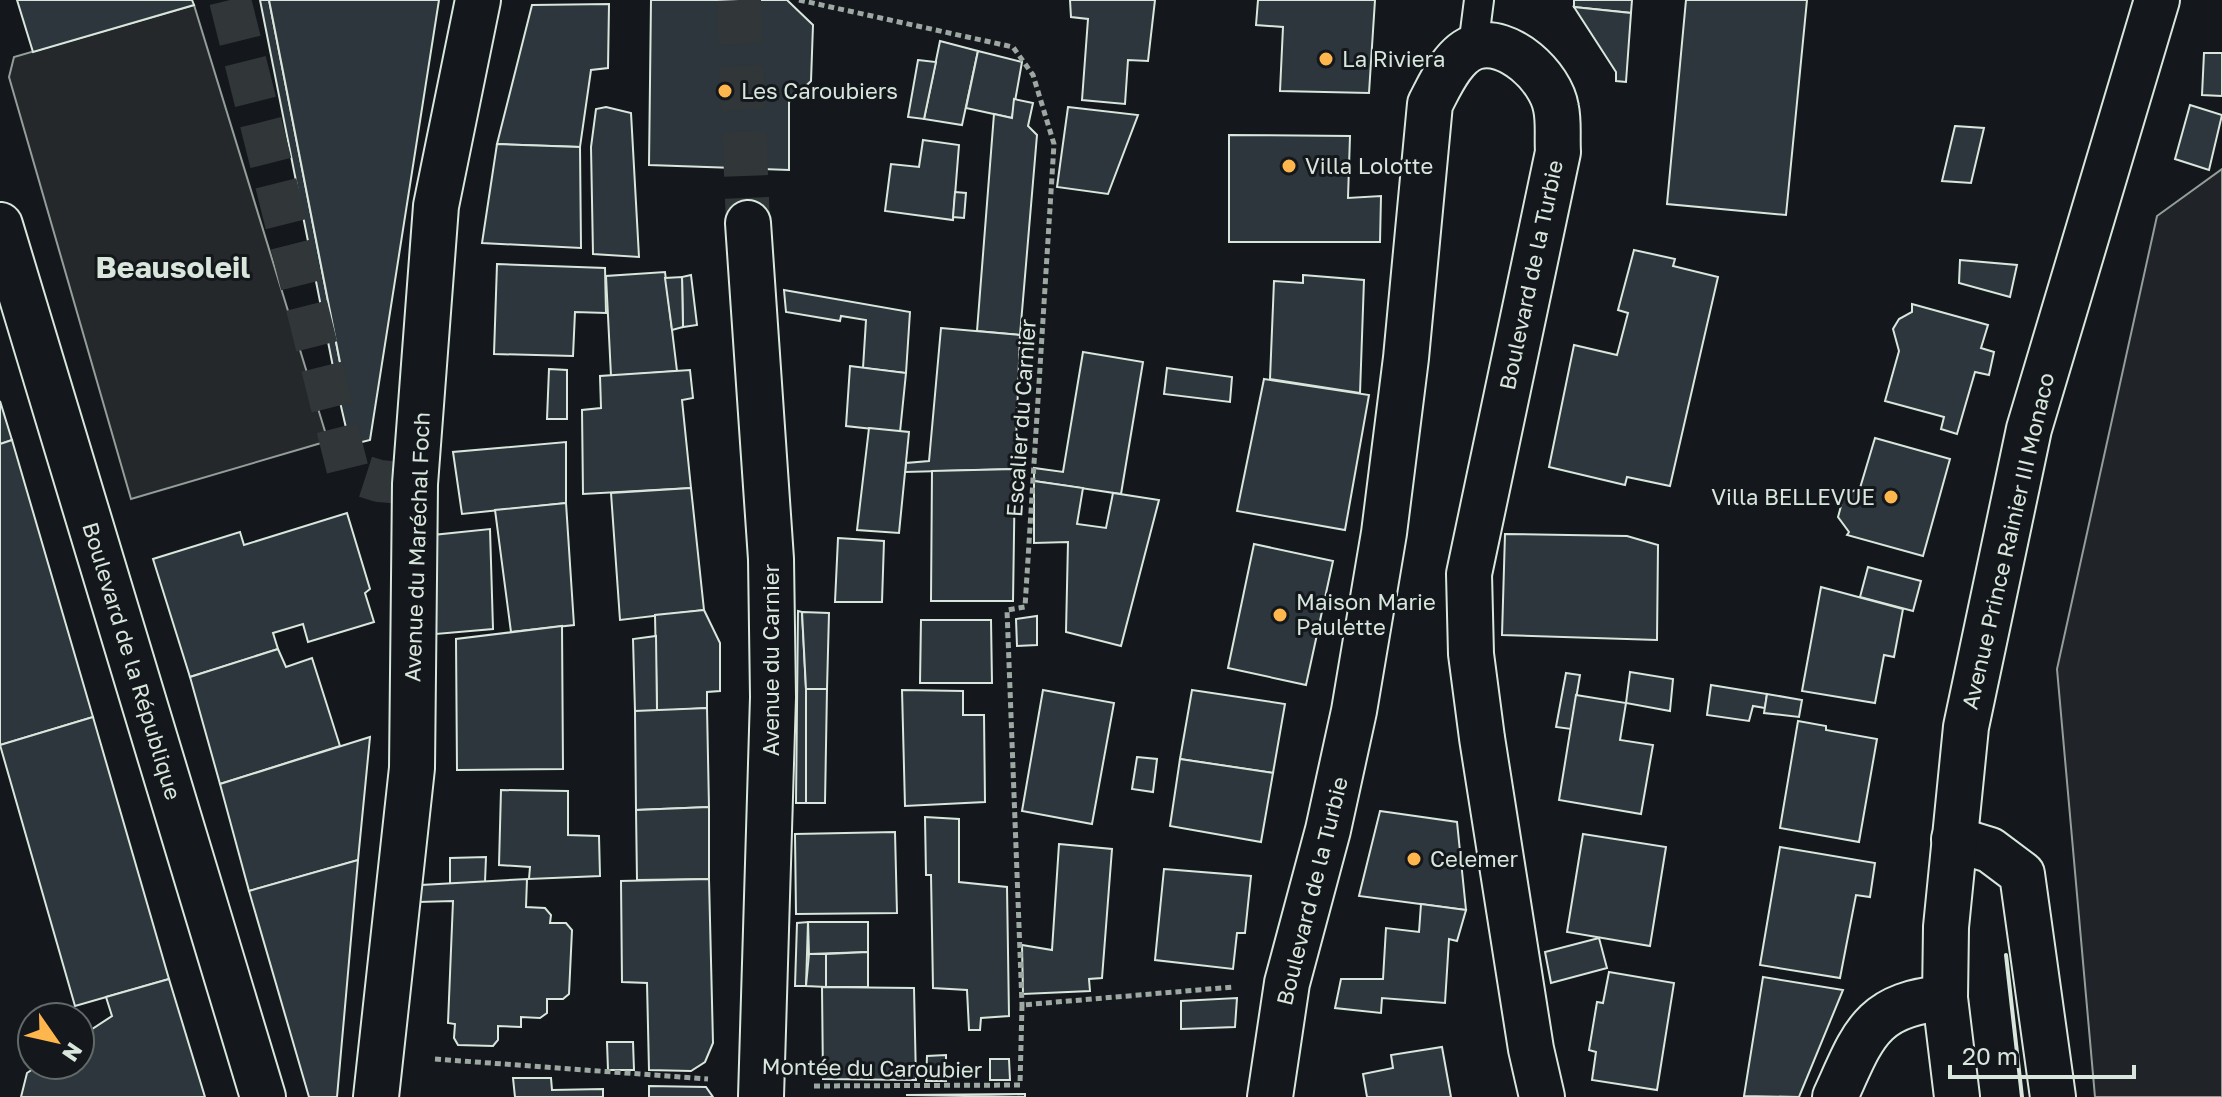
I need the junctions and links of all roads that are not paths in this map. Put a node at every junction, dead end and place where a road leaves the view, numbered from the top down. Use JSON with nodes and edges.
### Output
{"nodes":[{"id":1,"x":478,"y":0,"type":"edge"},
{"id":2,"x":1479,"y":0,"type":"edge"},
{"id":3,"x":2157,"y":0,"type":"edge"},
{"id":4,"x":1473,"y":47,"type":"junction"},
{"id":5,"x":748,"y":223,"type":"tunnel mouth"},
{"id":6,"x":0,"y":225,"type":"edge"},
{"id":7,"x":1954,"y":839,"type":"junction"},
{"id":8,"x":1945,"y":998,"type":"junction"},
{"id":9,"x":377,"y":1076,"type":"edge"},
{"id":10,"x":761,"y":1090,"type":"edge"},
{"id":11,"x":263,"y":1097,"type":"edge"},
{"id":12,"x":1270,"y":1097,"type":"edge"},
{"id":13,"x":1542,"y":1097,"type":"edge"},
{"id":14,"x":1835,"y":1097,"type":"edge"},
{"id":15,"x":1957,"y":1097,"type":"edge"},
{"id":16,"x":2053,"y":1097,"type":"edge"}],
"edges":[{"from":1,"to":9,"type":"main road","name":"Avenue du Maréchal Foch"},
{"from":2,"to":4,"type":"lane"},
{"from":3,"to":7,"type":"main road","name":"Avenue Prince Rainier III Monaco"},
{"from":4,"to":12,"type":"main road","name":"Boulevard de la Turbie"},
{"from":4,"to":13,"type":"main road","name":"Boulevard de la Turbie"},
{"from":5,"to":10,"type":"main road","name":"Avenue du Carnier"},
{"from":6,"to":11,"type":"main road","name":"Boulevard de la République"},
{"from":7,"to":8,"type":"main road","name":"Avenue Prince Rainier III Monaco"},
{"from":7,"to":16,"type":"main road"},
{"from":8,"to":14,"type":"main road"},
{"from":8,"to":15,"type":"main road","name":"Avenue Prince Rainier III Monaco"}]}
